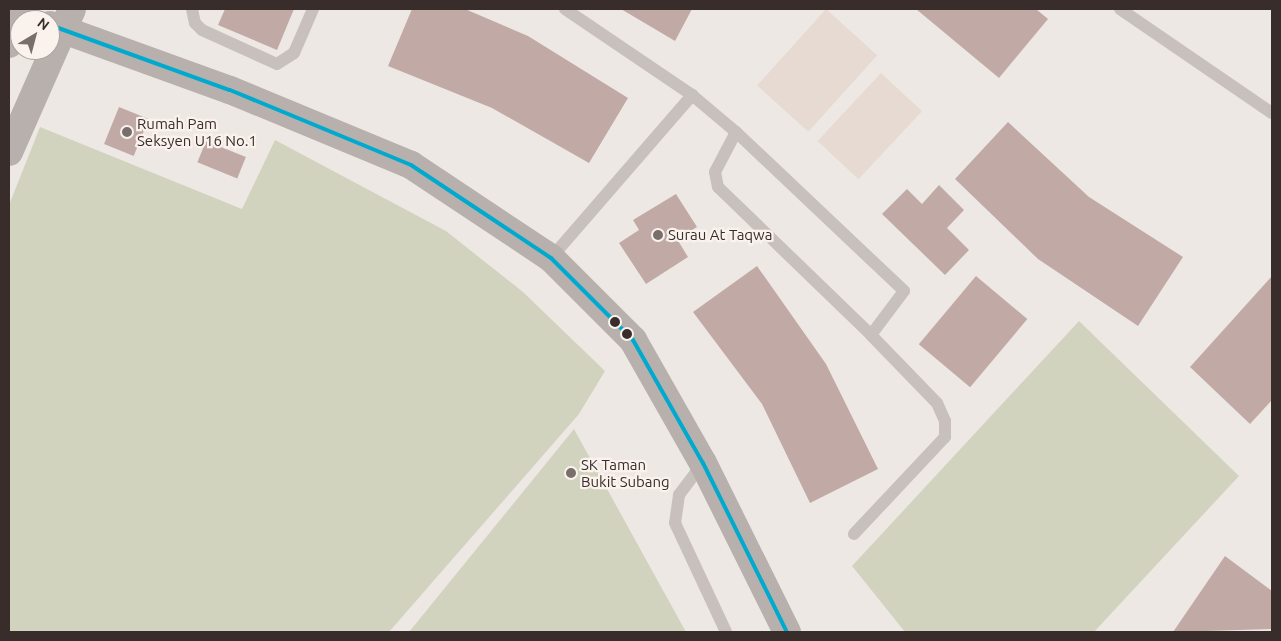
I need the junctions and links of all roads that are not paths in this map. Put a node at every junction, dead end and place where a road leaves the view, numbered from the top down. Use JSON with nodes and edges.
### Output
{"nodes":[{"id":1,"x":192,"y":9,"type":"edge"},
{"id":2,"x":313,"y":9,"type":"edge"},
{"id":3,"x":565,"y":9,"type":"edge"},
{"id":4,"x":1120,"y":9,"type":"edge"},
{"id":5,"x":60,"y":24,"type":"edge"},
{"id":6,"x":30,"y":60,"type":"edge"},
{"id":7,"x":692,"y":95,"type":"junction"},
{"id":8,"x":1272,"y":112,"type":"edge"},
{"id":9,"x":736,"y":132,"type":"junction"},
{"id":10,"x":9,"y":152,"type":"edge"},
{"id":11,"x":551,"y":258,"type":"junction"},
{"id":12,"x":871,"y":335,"type":"junction"},
{"id":13,"x":703,"y":463,"type":"junction"},
{"id":14,"x":854,"y":534,"type":"dead end"},
{"id":15,"x":726,"y":632,"type":"edge"},
{"id":16,"x":787,"y":632,"type":"edge"}],
"edges":[{"from":1,"to":2,"type":"lane"},
{"from":3,"to":7,"type":"lane"},
{"from":4,"to":8,"type":"lane"},
{"from":5,"to":11,"type":"street"},
{"from":6,"to":10,"type":"street"},
{"from":7,"to":9,"type":"lane"},
{"from":7,"to":11,"type":"lane"},
{"from":9,"to":12,"type":"lane"},
{"from":9,"to":12,"type":"lane"},
{"from":11,"to":13,"type":"street"},
{"from":12,"to":14,"type":"lane"},
{"from":13,"to":15,"type":"lane"},
{"from":13,"to":16,"type":"street"}]}
